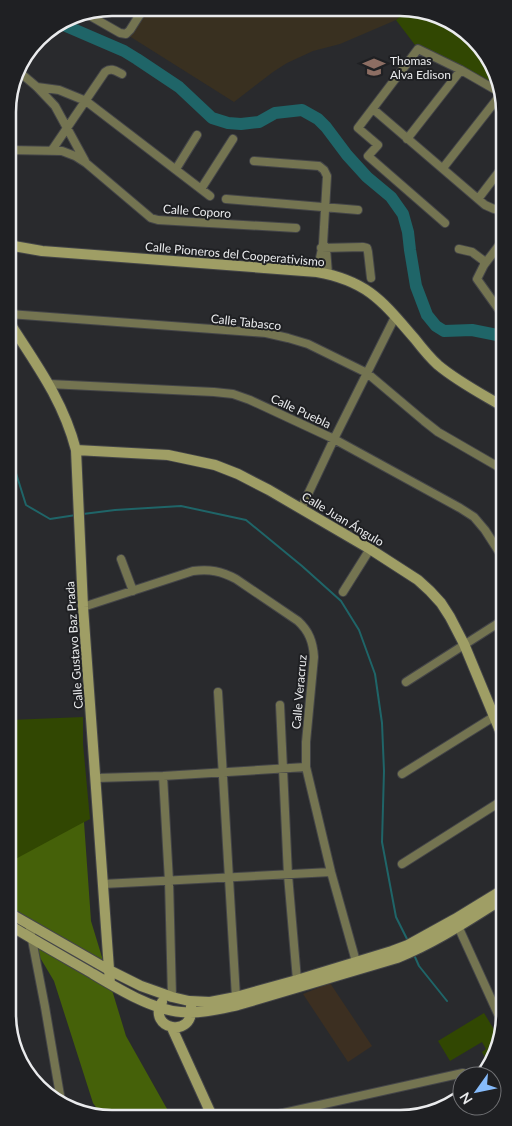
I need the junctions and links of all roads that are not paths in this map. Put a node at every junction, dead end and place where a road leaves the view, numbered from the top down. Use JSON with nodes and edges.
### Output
{"nodes":[{"id":1,"x":139,"y":16,"type":"edge"},
{"id":2,"x":96,"y":18,"type":"edge"},
{"id":3,"x":461,"y":70,"type":"junction"},
{"id":4,"x":122,"y":74,"type":"dead end"},
{"id":5,"x":24,"y":76,"type":"edge"},
{"id":6,"x":37,"y":87,"type":"junction"},
{"id":7,"x":492,"y":89,"type":"edge"},
{"id":8,"x":86,"y":100,"type":"junction"},
{"id":9,"x":495,"y":101,"type":"edge"},
{"id":10,"x":373,"y":109,"type":"junction"},
{"id":11,"x":68,"y":128,"type":"junction"},
{"id":12,"x":197,"y":135,"type":"dead end"},
{"id":13,"x":233,"y":139,"type":"dead end"},
{"id":14,"x":407,"y":139,"type":"junction"},
{"id":15,"x":16,"y":150,"type":"edge"},
{"id":16,"x":52,"y":150,"type":"junction"},
{"id":17,"x":254,"y":161,"type":"dead end"},
{"id":18,"x":86,"y":163,"type":"junction"},
{"id":19,"x":443,"y":168,"type":"junction"},
{"id":20,"x":176,"y":169,"type":"junction"},
{"id":21,"x":496,"y":176,"type":"edge"},
{"id":22,"x":201,"y":189,"type":"junction"},
{"id":23,"x":210,"y":196,"type":"dead end"},
{"id":24,"x":478,"y":199,"type":"junction"},
{"id":25,"x":226,"y":200,"type":"dead end"},
{"id":26,"x":326,"y":207,"type":"junction"},
{"id":27,"x":358,"y":210,"type":"dead end"},
{"id":28,"x":496,"y":210,"type":"edge"},
{"id":29,"x":445,"y":223,"type":"dead end"},
{"id":30,"x":296,"y":228,"type":"dead end"},
{"id":31,"x":16,"y":246,"type":"edge"},
{"id":32,"x":323,"y":247,"type":"junction"},
{"id":33,"x":459,"y":249,"type":"dead end"},
{"id":34,"x":496,"y":249,"type":"edge"},
{"id":35,"x":472,"y":252,"type":"junction"},
{"id":36,"x":491,"y":256,"type":"junction"},
{"id":37,"x":484,"y":265,"type":"junction"},
{"id":38,"x":323,"y":273,"type":"junction"},
{"id":39,"x":370,"y":278,"type":"dead end"},
{"id":40,"x":496,"y":306,"type":"edge"},
{"id":41,"x":16,"y":315,"type":"edge"},
{"id":42,"x":395,"y":317,"type":"junction"},
{"id":43,"x":16,"y":334,"type":"edge"},
{"id":44,"x":367,"y":373,"type":"junction"},
{"id":45,"x":49,"y":384,"type":"junction"},
{"id":46,"x":496,"y":402,"type":"edge"},
{"id":47,"x":334,"y":439,"type":"junction"},
{"id":48,"x":76,"y":450,"type":"junction"},
{"id":49,"x":496,"y":466,"type":"edge"},
{"id":50,"x":301,"y":508,"type":"junction"},
{"id":51,"x":496,"y":547,"type":"edge"},
{"id":52,"x":370,"y":549,"type":"junction"},
{"id":53,"x":121,"y":559,"type":"dead end"},
{"id":54,"x":133,"y":591,"type":"junction"},
{"id":55,"x":343,"y":592,"type":"dead end"},
{"id":56,"x":83,"y":607,"type":"junction"},
{"id":57,"x":496,"y":624,"type":"edge"},
{"id":58,"x":464,"y":644,"type":"junction"},
{"id":59,"x":406,"y":682,"type":"dead end"},
{"id":60,"x":218,"y":692,"type":"dead end"},
{"id":61,"x":280,"y":705,"type":"dead end"},
{"id":62,"x":496,"y":708,"type":"edge"},
{"id":63,"x":496,"y":716,"type":"edge"},
{"id":64,"x":306,"y":766,"type":"junction"},
{"id":65,"x":284,"y":768,"type":"junction"},
{"id":66,"x":224,"y":772,"type":"junction"},
{"id":67,"x":402,"y":774,"type":"dead end"},
{"id":68,"x":162,"y":776,"type":"junction"},
{"id":69,"x":96,"y":778,"type":"junction"},
{"id":70,"x":496,"y":805,"type":"edge"},
{"id":71,"x":402,"y":864,"type":"dead end"},
{"id":72,"x":331,"y":872,"type":"junction"},
{"id":73,"x":288,"y":875,"type":"junction"},
{"id":74,"x":228,"y":878,"type":"junction"},
{"id":75,"x":170,"y":881,"type":"junction"},
{"id":76,"x":103,"y":884,"type":"junction"},
{"id":77,"x":496,"y":895,"type":"edge"},
{"id":78,"x":496,"y":902,"type":"edge"},
{"id":79,"x":16,"y":917,"type":"edge"},
{"id":80,"x":457,"y":923,"type":"junction"},
{"id":81,"x":28,"y":924,"type":"junction"},
{"id":82,"x":16,"y":929,"type":"edge"},
{"id":83,"x":31,"y":938,"type":"junction"},
{"id":84,"x":358,"y":966,"type":"junction"},
{"id":85,"x":109,"y":970,"type":"junction"},
{"id":86,"x":297,"y":980,"type":"junction"},
{"id":87,"x":110,"y":983,"type":"junction"},
{"id":88,"x":172,"y":997,"type":"junction"},
{"id":89,"x":236,"y":997,"type":"junction"},
{"id":90,"x":189,"y":1001,"type":"junction"},
{"id":91,"x":159,"y":1008,"type":"junction"},
{"id":92,"x":496,"y":1009,"type":"edge"},
{"id":93,"x":192,"y":1012,"type":"junction"},
{"id":94,"x":172,"y":1028,"type":"junction"},
{"id":95,"x":452,"y":1075,"type":"edge"},
{"id":96,"x":60,"y":1094,"type":"edge"},
{"id":97,"x":209,"y":1110,"type":"edge"},
{"id":98,"x":297,"y":1110,"type":"edge"}],
"edges":[{"from":1,"to":2,"type":"street"},
{"from":3,"to":7,"type":"street"},
{"from":3,"to":10,"type":"street"},
{"from":3,"to":14,"type":"street"},
{"from":4,"to":8,"type":"street"},
{"from":5,"to":6,"type":"street","name":"Calle Coporo"},
{"from":6,"to":8,"type":"street"},
{"from":6,"to":11,"type":"street","name":"Calle Coporo"},
{"from":8,"to":11,"type":"street"},
{"from":8,"to":20,"type":"street"},
{"from":9,"to":19,"type":"street"},
{"from":10,"to":14,"type":"street"},
{"from":10,"to":29,"type":"street"},
{"from":11,"to":16,"type":"street"},
{"from":11,"to":18,"type":"street","name":"Calle Coporo"},
{"from":12,"to":20,"type":"street"},
{"from":13,"to":22,"type":"street"},
{"from":14,"to":19,"type":"street"},
{"from":15,"to":16,"type":"street","name":"Calle Coporo"},
{"from":16,"to":18,"type":"street","name":"Calle Coporo"},
{"from":17,"to":26,"type":"street"},
{"from":18,"to":30,"type":"street","name":"Calle Coporo"},
{"from":19,"to":24,"type":"street"},
{"from":20,"to":22,"type":"street"},
{"from":21,"to":24,"type":"street"},
{"from":22,"to":23,"type":"street"},
{"from":24,"to":28,"type":"street"},
{"from":25,"to":26,"type":"street"},
{"from":26,"to":27,"type":"street"},
{"from":26,"to":32,"type":"street"},
{"from":31,"to":38,"type":"street","name":"Calle Pioneros del Cooperativismo"},
{"from":32,"to":38,"type":"street"},
{"from":32,"to":39,"type":"street"},
{"from":33,"to":35,"type":"street"},
{"from":34,"to":36,"type":"street"},
{"from":35,"to":36,"type":"street"},
{"from":35,"to":37,"type":"street"},
{"from":36,"to":37,"type":"street"},
{"from":37,"to":40,"type":"street"},
{"from":38,"to":42,"type":"street","name":"Calle Pioneros del Cooperativismo"},
{"from":41,"to":44,"type":"street","name":"Calle Tabasco"},
{"from":42,"to":44,"type":"street"},
{"from":42,"to":46,"type":"street","name":"Calle Pioneros del Cooperativismo"},
{"from":43,"to":45,"type":"street","name":"Calle Gustavo Baz Prada"},
{"from":44,"to":47,"type":"street"},
{"from":44,"to":49,"type":"street","name":"Calle Tabasco"},
{"from":45,"to":47,"type":"street","name":"Calle Puebla"},
{"from":45,"to":48,"type":"street","name":"Calle Gustavo Baz Prada"},
{"from":47,"to":50,"type":"street"},
{"from":47,"to":51,"type":"street","name":"Calle Puebla"},
{"from":48,"to":50,"type":"street","name":"Calle Juan Ángulo"},
{"from":48,"to":56,"type":"street","name":"Calle Gustavo Baz Prada"},
{"from":50,"to":52,"type":"street","name":"Calle Juan Ángulo"},
{"from":52,"to":55,"type":"street"},
{"from":52,"to":58,"type":"street","name":"Calle Juan Ángulo"},
{"from":53,"to":54,"type":"street"},
{"from":54,"to":56,"type":"street","name":"Calle Veracruz"},
{"from":54,"to":64,"type":"street","name":"Calle Veracruz"},
{"from":56,"to":69,"type":"street","name":"Calle Gustavo Baz Prada"},
{"from":57,"to":58,"type":"street"},
{"from":58,"to":59,"type":"street"},
{"from":58,"to":62,"type":"street","name":"Calle Juan Ángulo"},
{"from":60,"to":66,"type":"street"},
{"from":61,"to":65,"type":"street"},
{"from":63,"to":67,"type":"street"},
{"from":64,"to":65,"type":"street"},
{"from":64,"to":72,"type":"street","name":"Calle Veracruz"},
{"from":65,"to":66,"type":"street"},
{"from":65,"to":73,"type":"street"},
{"from":66,"to":68,"type":"street"},
{"from":66,"to":74,"type":"street"},
{"from":68,"to":69,"type":"street"},
{"from":68,"to":75,"type":"street"},
{"from":69,"to":76,"type":"street","name":"Calle Gustavo Baz Prada"},
{"from":70,"to":71,"type":"street"},
{"from":72,"to":73,"type":"street"},
{"from":72,"to":84,"type":"street","name":"Calle Veracruz"},
{"from":73,"to":74,"type":"street"},
{"from":73,"to":86,"type":"street"},
{"from":74,"to":75,"type":"street"},
{"from":74,"to":89,"type":"street"},
{"from":75,"to":76,"type":"street"},
{"from":75,"to":88,"type":"street"},
{"from":76,"to":85,"type":"street","name":"Calle Gustavo Baz Prada"},
{"from":77,"to":80,"type":"street"},
{"from":78,"to":80,"type":"street"},
{"from":79,"to":81,"type":"street"},
{"from":80,"to":84,"type":"street"},
{"from":80,"to":92,"type":"street"},
{"from":81,"to":83,"type":"street"},
{"from":81,"to":85,"type":"street"},
{"from":82,"to":83,"type":"street"},
{"from":83,"to":87,"type":"street"},
{"from":83,"to":96,"type":"street"},
{"from":84,"to":86,"type":"street"},
{"from":84,"to":93,"type":"street"},
{"from":85,"to":87,"type":"street","name":"Calle Gustavo Baz Prada"},
{"from":85,"to":88,"type":"street"},
{"from":86,"to":89,"type":"street"},
{"from":87,"to":91,"type":"street"},
{"from":88,"to":90,"type":"street"},
{"from":88,"to":91,"type":"street"},
{"from":89,"to":90,"type":"street"},
{"from":90,"to":93,"type":"street"},
{"from":91,"to":93,"type":"street"},
{"from":91,"to":94,"type":"street"},
{"from":93,"to":94,"type":"street"},
{"from":94,"to":97,"type":"street"},
{"from":95,"to":98,"type":"street"}]}
